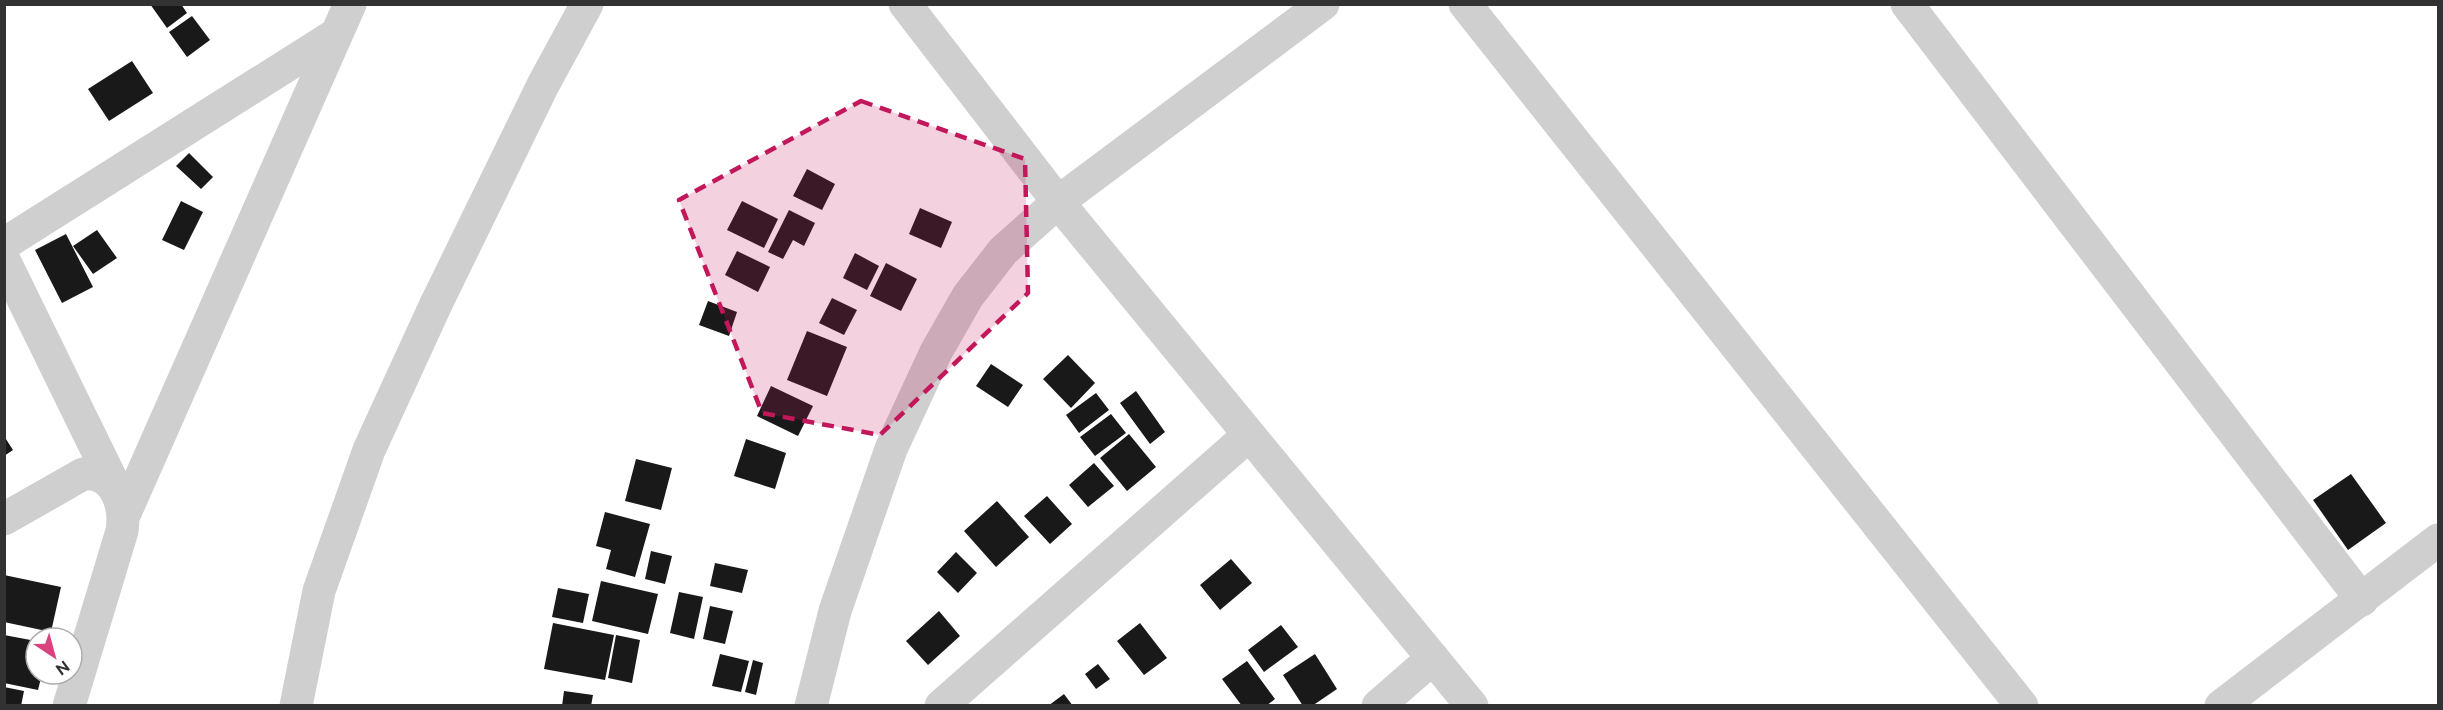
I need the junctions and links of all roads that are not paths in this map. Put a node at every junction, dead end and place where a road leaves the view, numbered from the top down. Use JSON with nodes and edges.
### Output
{"nodes":[{"id":1,"x":350,"y":4,"type":"edge"},
{"id":2,"x":587,"y":4,"type":"edge"},
{"id":3,"x":905,"y":4,"type":"edge"},
{"id":4,"x":1323,"y":4,"type":"edge"},
{"id":5,"x":1465,"y":4,"type":"edge"},
{"id":6,"x":1908,"y":4,"type":"edge"},
{"id":7,"x":334,"y":35,"type":"junction"},
{"id":8,"x":1058,"y":202,"type":"junction"},
{"id":9,"x":4,"y":244,"type":"edge"},
{"id":10,"x":4,"y":260,"type":"edge"},
{"id":11,"x":1249,"y":435,"type":"junction"},
{"id":12,"x":121,"y":502,"type":"junction"},
{"id":13,"x":4,"y":519,"type":"edge"},
{"id":14,"x":2439,"y":540,"type":"edge"},
{"id":15,"x":2362,"y":600,"type":"junction"},
{"id":16,"x":1433,"y":658,"type":"junction"},
{"id":17,"x":69,"y":705,"type":"edge"},
{"id":18,"x":296,"y":705,"type":"edge"},
{"id":19,"x":811,"y":705,"type":"edge"},
{"id":20,"x":940,"y":705,"type":"edge"},
{"id":21,"x":1378,"y":705,"type":"edge"},
{"id":22,"x":1472,"y":705,"type":"edge"},
{"id":23,"x":2022,"y":705,"type":"edge"},
{"id":24,"x":2221,"y":705,"type":"edge"}],
"edges":[{"from":1,"to":7,"type":"street"},
{"from":2,"to":18,"type":"street"},
{"from":3,"to":8,"type":"street"},
{"from":4,"to":8,"type":"street"},
{"from":5,"to":23,"type":"street"},
{"from":6,"to":15,"type":"street"},
{"from":7,"to":9,"type":"street"},
{"from":7,"to":12,"type":"street"},
{"from":8,"to":11,"type":"street"},
{"from":8,"to":19,"type":"street"},
{"from":10,"to":12,"type":"street"},
{"from":11,"to":16,"type":"street"},
{"from":11,"to":20,"type":"street"},
{"from":12,"to":13,"type":"street"},
{"from":12,"to":17,"type":"street"},
{"from":14,"to":15,"type":"street"},
{"from":15,"to":24,"type":"street"},
{"from":16,"to":21,"type":"street"},
{"from":16,"to":22,"type":"street"}]}
